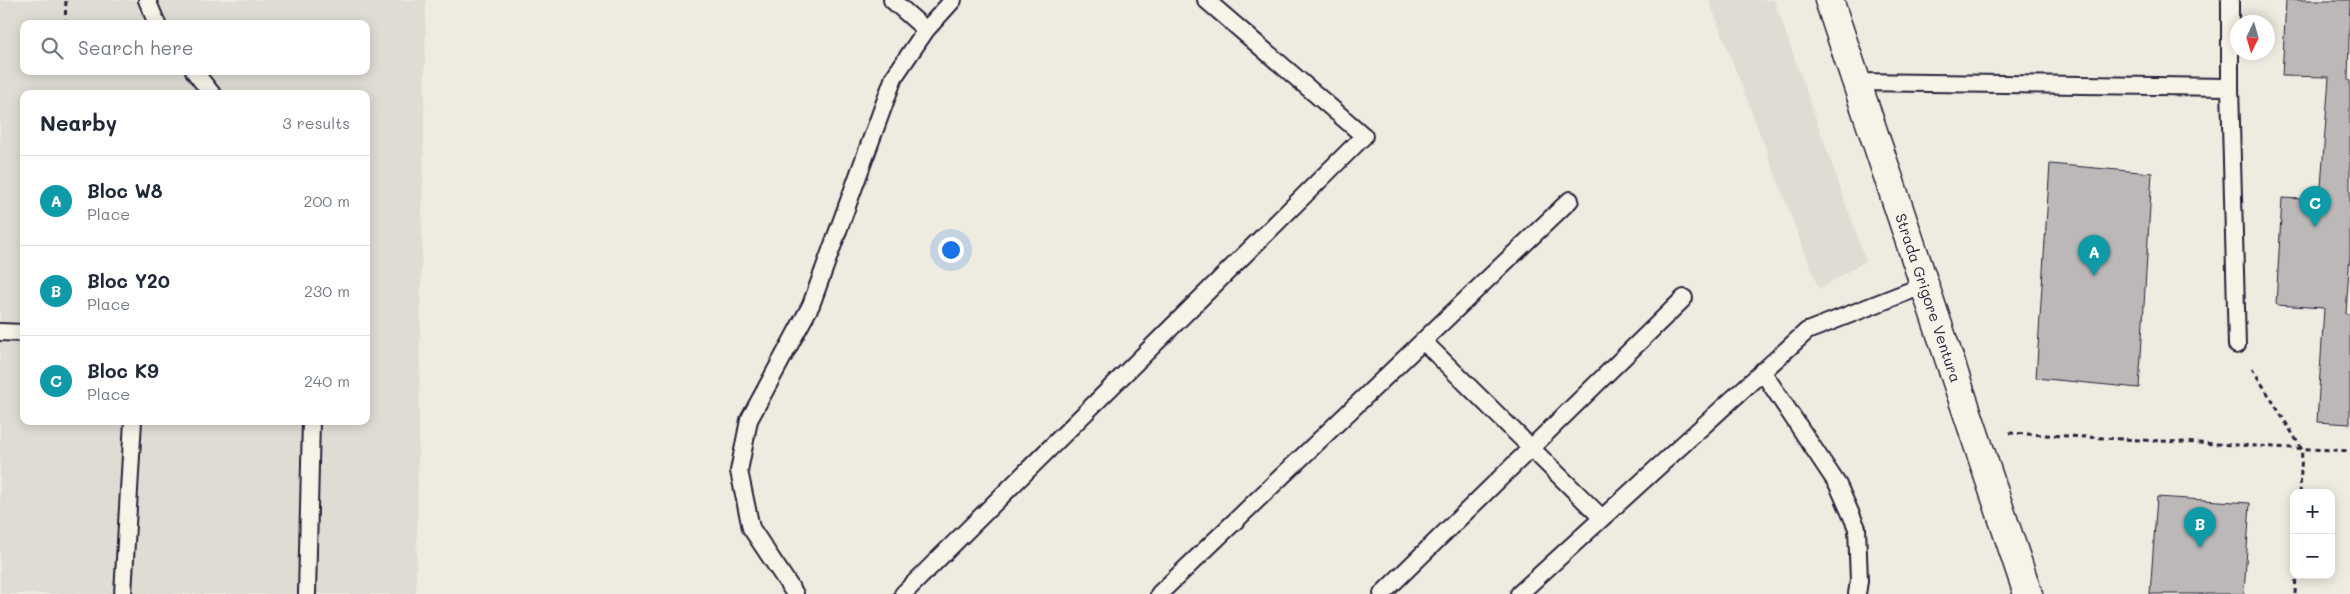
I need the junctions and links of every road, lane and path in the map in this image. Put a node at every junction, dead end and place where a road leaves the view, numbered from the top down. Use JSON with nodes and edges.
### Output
{"nodes":[{"id":1,"x":66,"y":0,"type":"edge"},
{"id":2,"x":147,"y":0,"type":"edge"},
{"id":3,"x":892,"y":0,"type":"edge"},
{"id":4,"x":953,"y":0,"type":"edge"},
{"id":5,"x":1206,"y":0,"type":"edge"},
{"id":6,"x":1828,"y":0,"type":"edge"},
{"id":7,"x":2230,"y":0,"type":"edge"},
{"id":8,"x":66,"y":20,"type":"edge"},
{"id":9,"x":155,"y":20,"type":"edge"},
{"id":10,"x":926,"y":30,"type":"junction"},
{"id":11,"x":197,"y":75,"type":"edge"},
{"id":12,"x":1856,"y":82,"type":"junction"},
{"id":13,"x":2230,"y":87,"type":"junction"},
{"id":14,"x":209,"y":90,"type":"edge"},
{"id":15,"x":1570,"y":200,"type":"dead end"},
{"id":16,"x":1925,"y":285,"type":"junction"},
{"id":17,"x":1684,"y":298,"type":"dead end"},
{"id":18,"x":0,"y":332,"type":"edge"},
{"id":19,"x":20,"y":333,"type":"edge"},
{"id":20,"x":1424,"y":342,"type":"junction"},
{"id":21,"x":2237,"y":345,"type":"joint"},
{"id":22,"x":1762,"y":371,"type":"junction"},
{"id":23,"x":133,"y":425,"type":"edge"},
{"id":24,"x":311,"y":425,"type":"edge"},
{"id":25,"x":1975,"y":432,"type":"junction"},
{"id":26,"x":1531,"y":448,"type":"junction"},
{"id":27,"x":2302,"y":449,"type":"junction"},
{"id":28,"x":2350,"y":450,"type":"edge"},
{"id":29,"x":2300,"y":489,"type":"edge"},
{"id":30,"x":1602,"y":518,"type":"junction"},
{"id":31,"x":2296,"y":579,"type":"edge"},
{"id":32,"x":124,"y":594,"type":"edge"},
{"id":33,"x":307,"y":594,"type":"edge"},
{"id":34,"x":795,"y":594,"type":"edge"},
{"id":35,"x":903,"y":594,"type":"edge"},
{"id":36,"x":1159,"y":594,"type":"edge"},
{"id":37,"x":1382,"y":594,"type":"edge"},
{"id":38,"x":1519,"y":594,"type":"edge"},
{"id":39,"x":1857,"y":594,"type":"edge"},
{"id":40,"x":2028,"y":594,"type":"edge"},
{"id":41,"x":2295,"y":594,"type":"edge"}],
"edges":[{"from":1,"to":8,"type":"path"},
{"from":2,"to":9,"type":"lane"},
{"from":3,"to":10,"type":"lane"},
{"from":4,"to":10,"type":"lane"},
{"from":5,"to":35,"type":"lane"},
{"from":6,"to":12,"type":"street","name":"Strada Grigore Ventura"},
{"from":7,"to":13,"type":"lane"},
{"from":10,"to":34,"type":"lane"},
{"from":11,"to":14,"type":"lane"},
{"from":12,"to":13,"type":"lane"},
{"from":12,"to":16,"type":"street","name":"Strada Grigore Ventura"},
{"from":13,"to":21,"type":"lane"},
{"from":15,"to":20,"type":"lane"},
{"from":16,"to":22,"type":"lane"},
{"from":16,"to":25,"type":"street","name":"Strada Grigore Ventura"},
{"from":17,"to":26,"type":"lane"},
{"from":18,"to":19,"type":"lane"},
{"from":20,"to":26,"type":"lane"},
{"from":20,"to":36,"type":"lane"},
{"from":21,"to":27,"type":"path"},
{"from":22,"to":30,"type":"lane"},
{"from":22,"to":39,"type":"lane"},
{"from":23,"to":32,"type":"lane"},
{"from":24,"to":33,"type":"lane"},
{"from":25,"to":27,"type":"path"},
{"from":25,"to":40,"type":"street","name":"Strada Grigore Ventura"},
{"from":26,"to":30,"type":"lane"},
{"from":26,"to":37,"type":"lane"},
{"from":27,"to":28,"type":"path"},
{"from":27,"to":29,"type":"path"},
{"from":30,"to":38,"type":"lane"},
{"from":31,"to":41,"type":"path"}]}
